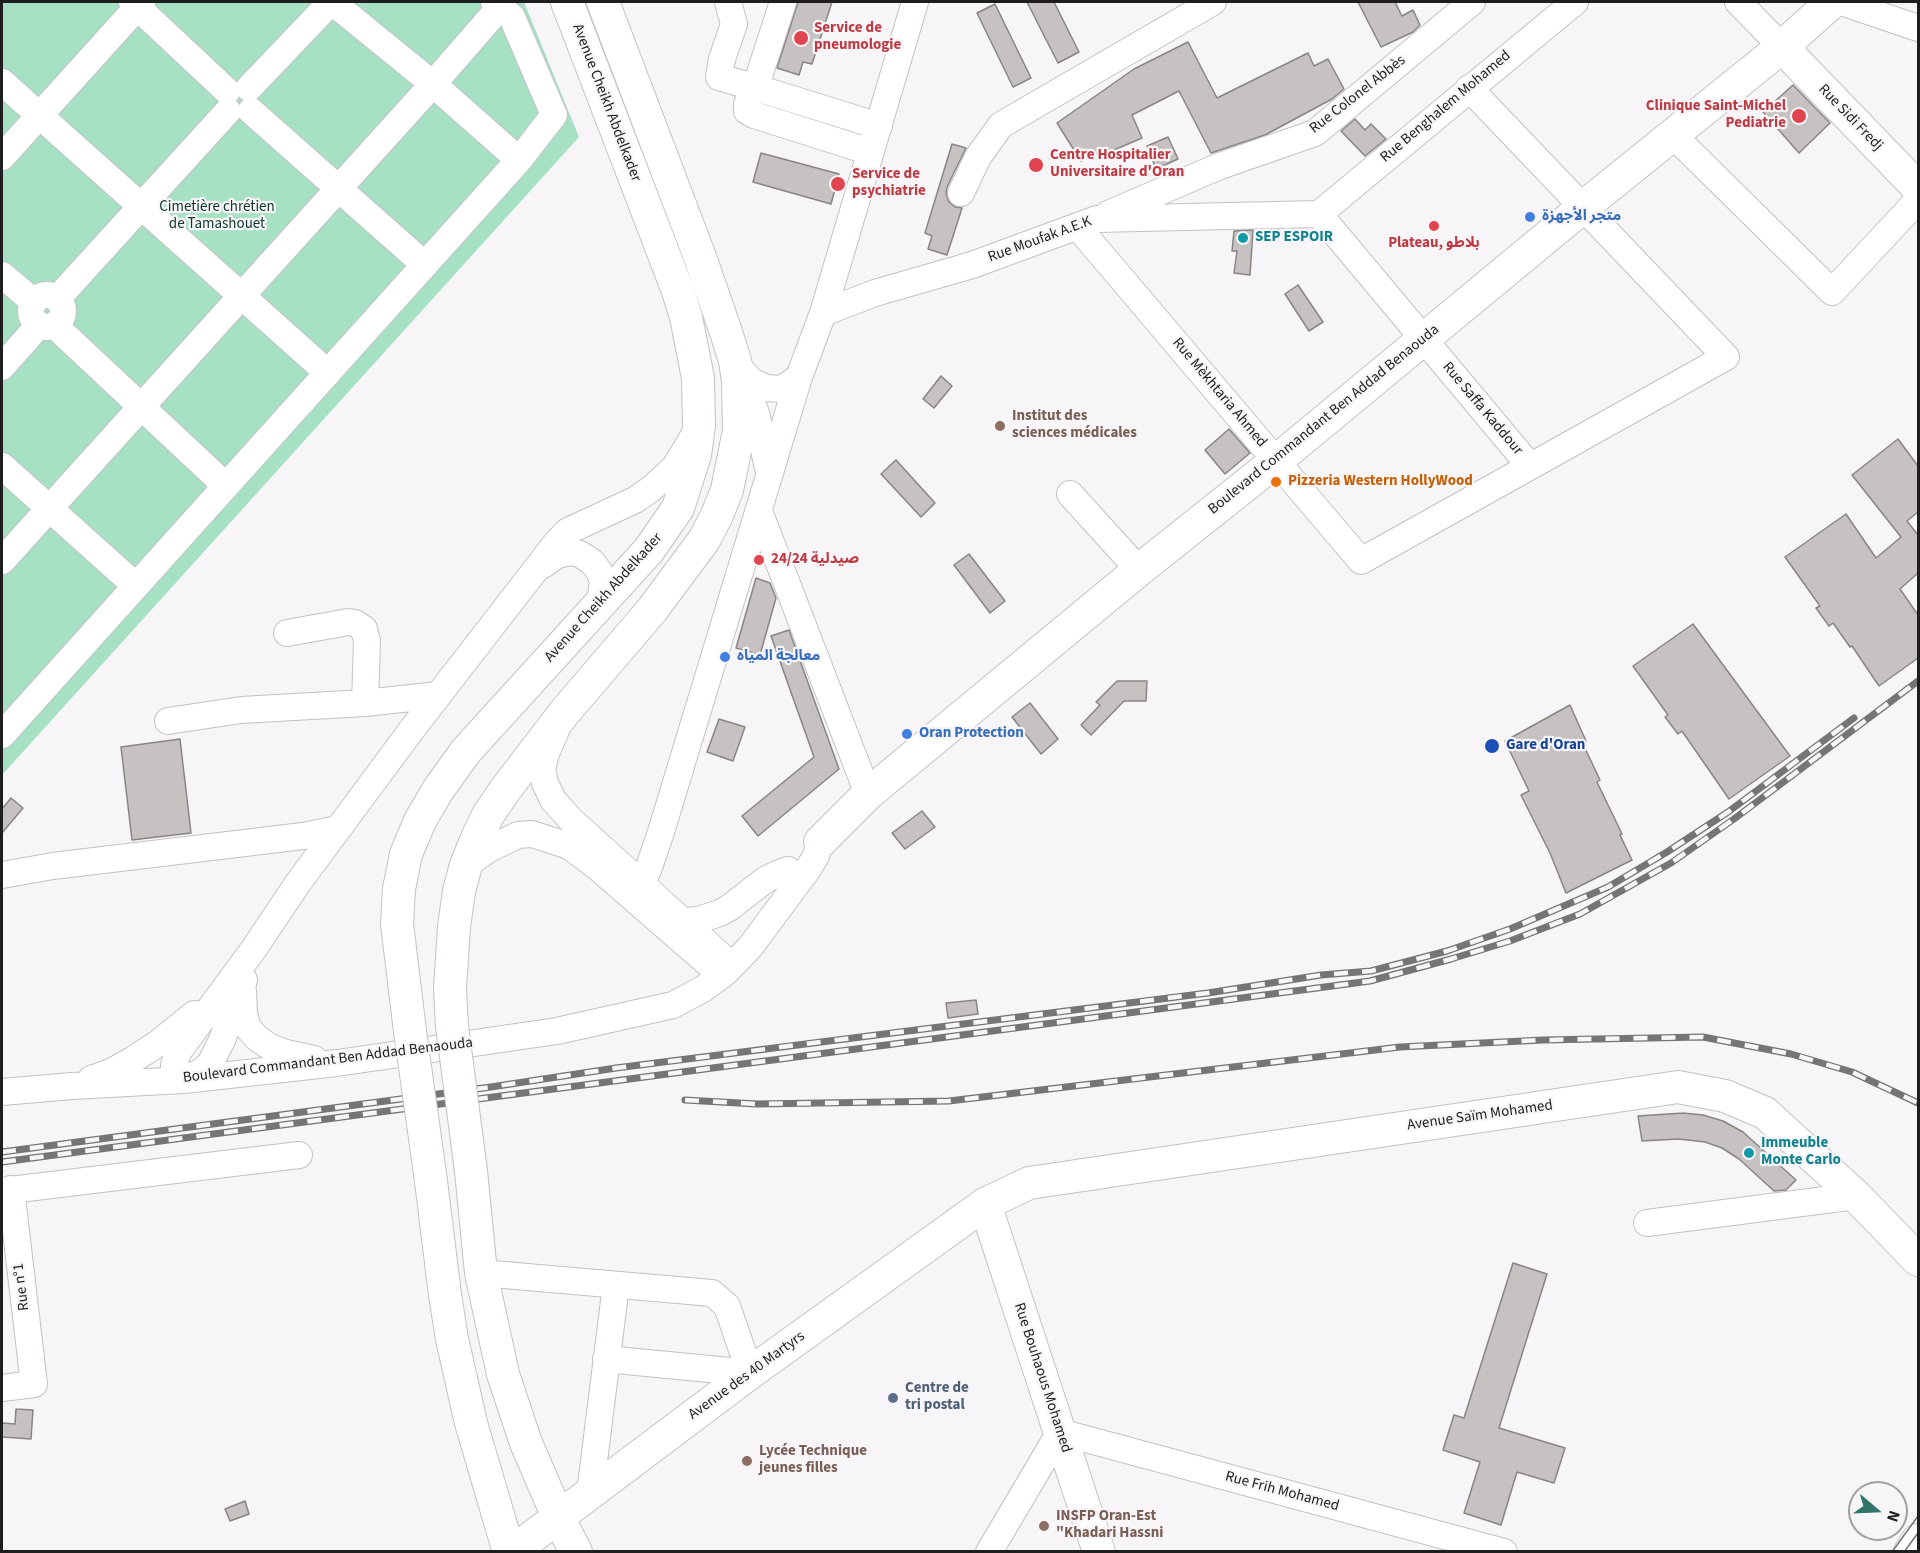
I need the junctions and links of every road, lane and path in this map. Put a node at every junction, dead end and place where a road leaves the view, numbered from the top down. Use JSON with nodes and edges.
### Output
{"nodes":[{"id":1,"x":331,"y":2,"type":"edge"},
{"id":2,"x":603,"y":2,"type":"edge"},
{"id":3,"x":728,"y":2,"type":"edge"},
{"id":4,"x":783,"y":2,"type":"edge"},
{"id":5,"x":915,"y":2,"type":"edge"},
{"id":6,"x":1213,"y":2,"type":"edge"},
{"id":7,"x":1472,"y":2,"type":"edge"},
{"id":8,"x":1575,"y":2,"type":"edge"},
{"id":9,"x":1738,"y":2,"type":"edge"},
{"id":10,"x":1832,"y":2,"type":"edge"},
{"id":11,"x":1841,"y":2,"type":"edge"},
{"id":12,"x":137,"y":3,"type":"edge"},
{"id":13,"x":497,"y":4,"type":"edge"},
{"id":14,"x":568,"y":5,"type":"edge"},
{"id":15,"x":1918,"y":28,"type":"edge"},
{"id":16,"x":1782,"y":47,"type":"junction"},
{"id":17,"x":2,"y":82,"type":"edge"},
{"id":18,"x":433,"y":84,"type":"junction"},
{"id":19,"x":1469,"y":88,"type":"junction"},
{"id":20,"x":760,"y":89,"type":"junction"},
{"id":21,"x":239,"y":100,"type":"junction"},
{"id":22,"x":39,"y":116,"type":"junction"},
{"id":23,"x":879,"y":126,"type":"junction"},
{"id":24,"x":1673,"y":135,"type":"junction"},
{"id":25,"x":871,"y":152,"type":"junction"},
{"id":26,"x":2,"y":158,"type":"edge"},
{"id":27,"x":519,"y":160,"type":"junction"},
{"id":28,"x":339,"y":188,"type":"junction"},
{"id":29,"x":1918,"y":188,"type":"edge"},
{"id":30,"x":961,"y":193,"type":"dead end"},
{"id":31,"x":1918,"y":200,"type":"edge"},
{"id":32,"x":141,"y":206,"type":"junction"},
{"id":33,"x":1582,"y":208,"type":"junction"},
{"id":34,"x":1319,"y":214,"type":"junction"},
{"id":35,"x":1087,"y":223,"type":"junction"},
{"id":36,"x":425,"y":265,"type":"junction"},
{"id":37,"x":2,"y":275,"type":"edge"},
{"id":38,"x":834,"y":277,"type":"junction"},
{"id":39,"x":875,"y":293,"type":"junction"},
{"id":40,"x":242,"y":296,"type":"junction"},
{"id":41,"x":46,"y":313,"type":"junction"},
{"id":42,"x":824,"y":313,"type":"junction"},
{"id":43,"x":1424,"y":338,"type":"junction"},
{"id":44,"x":735,"y":361,"type":"junction"},
{"id":45,"x":2,"y":367,"type":"edge"},
{"id":46,"x":328,"y":373,"type":"junction"},
{"id":47,"x":799,"y":377,"type":"junction"},
{"id":48,"x":141,"y":406,"type":"junction"},
{"id":49,"x":699,"y":426,"type":"junction"},
{"id":50,"x":1276,"y":461,"type":"junction"},
{"id":51,"x":1529,"y":465,"type":"junction"},
{"id":52,"x":2,"y":466,"type":"edge"},
{"id":53,"x":769,"y":475,"type":"junction"},
{"id":54,"x":226,"y":486,"type":"junction"},
{"id":55,"x":1070,"y":494,"type":"dead end"},
{"id":56,"x":50,"y":508,"type":"junction"},
{"id":57,"x":759,"y":511,"type":"junction"},
{"id":58,"x":2,"y":561,"type":"edge"},
{"id":59,"x":540,"y":566,"type":"junction"},
{"id":60,"x":1139,"y":570,"type":"junction"},
{"id":61,"x":136,"y":586,"type":"junction"},
{"id":62,"x":596,"y":610,"type":"junction"},
{"id":63,"x":286,"y":633,"type":"dead end"},
{"id":64,"x":438,"y":695,"type":"junction"},
{"id":65,"x":365,"y":703,"type":"junction"},
{"id":66,"x":564,"y":713,"type":"junction"},
{"id":67,"x":168,"y":721,"type":"dead end"},
{"id":68,"x":2,"y":735,"type":"edge"},
{"id":69,"x":868,"y":794,"type":"junction"},
{"id":70,"x":338,"y":829,"type":"junction"},
{"id":71,"x":820,"y":842,"type":"junction"},
{"id":72,"x":466,"y":865,"type":"junction"},
{"id":73,"x":788,"y":870,"type":"junction"},
{"id":74,"x":2,"y":875,"type":"edge"},
{"id":75,"x":645,"y":894,"type":"junction"},
{"id":76,"x":684,"y":921,"type":"junction"},
{"id":77,"x":254,"y":950,"type":"junction"},
{"id":78,"x":719,"y":965,"type":"junction"},
{"id":79,"x":244,"y":980,"type":"junction"},
{"id":80,"x":336,"y":1063,"type":"junction"},
{"id":81,"x":184,"y":1080,"type":"junction"},
{"id":82,"x":72,"y":1086,"type":"junction"},
{"id":83,"x":2,"y":1092,"type":"edge"},
{"id":84,"x":299,"y":1155,"type":"dead end"},
{"id":85,"x":6,"y":1190,"type":"edge"},
{"id":86,"x":1856,"y":1196,"type":"junction"},
{"id":87,"x":985,"y":1204,"type":"junction"},
{"id":88,"x":1647,"y":1223,"type":"dead end"},
{"id":89,"x":1918,"y":1260,"type":"edge"},
{"id":90,"x":481,"y":1273,"type":"junction"},
{"id":91,"x":616,"y":1285,"type":"junction"},
{"id":92,"x":606,"y":1359,"type":"junction"},
{"id":93,"x":750,"y":1373,"type":"junction"},
{"id":94,"x":2,"y":1388,"type":"edge"},
{"id":95,"x":1060,"y":1432,"type":"junction"},
{"id":96,"x":590,"y":1493,"type":"junction"},
{"id":97,"x":558,"y":1517,"type":"junction"},
{"id":98,"x":1918,"y":1540,"type":"edge"},
{"id":99,"x":511,"y":1551,"type":"edge"},
{"id":100,"x":576,"y":1551,"type":"edge"},
{"id":101,"x":989,"y":1551,"type":"edge"},
{"id":102,"x":1099,"y":1551,"type":"edge"},
{"id":103,"x":1504,"y":1551,"type":"edge"},
{"id":104,"x":1910,"y":1551,"type":"edge"}],
"edges":[{"from":1,"to":18,"type":"street"},
{"from":1,"to":21,"type":"street"},
{"from":2,"to":44,"type":"main road"},
{"from":3,"to":20,"type":"street"},
{"from":4,"to":20,"type":"street"},
{"from":5,"to":23,"type":"street"},
{"from":6,"to":30,"type":"street"},
{"from":7,"to":35,"type":"street","name":"Rue Colonel Abbès"},
{"from":8,"to":19,"type":"street","name":"Rue Benghalem Mohamed"},
{"from":9,"to":16,"type":"street"},
{"from":10,"to":16,"type":"main road","name":"Boulevard Commandant Ben Addad Benaouda"},
{"from":11,"to":15,"type":"street"},
{"from":12,"to":21,"type":"street"},
{"from":12,"to":22,"type":"street"},
{"from":13,"to":18,"type":"street"},
{"from":13,"to":27,"type":"street"},
{"from":14,"to":49,"type":"main road","name":"Avenue Cheikh Abdelkader"},
{"from":16,"to":24,"type":"main road","name":"Boulevard Commandant Ben Addad Benaouda"},
{"from":16,"to":29,"type":"main road","name":"Rue Sidi Fredj"},
{"from":17,"to":22,"type":"street"},
{"from":18,"to":27,"type":"street"},
{"from":18,"to":28,"type":"street"},
{"from":19,"to":33,"type":"street"},
{"from":19,"to":34,"type":"street","name":"Rue Benghalem Mohamed"},
{"from":20,"to":23,"type":"street"},
{"from":20,"to":25,"type":"street"},
{"from":21,"to":28,"type":"street"},
{"from":21,"to":32,"type":"street"},
{"from":22,"to":26,"type":"street"},
{"from":22,"to":32,"type":"street"},
{"from":23,"to":25,"type":"street"},
{"from":24,"to":31,"type":"street"},
{"from":24,"to":33,"type":"main road","name":"Boulevard Commandant Ben Addad Benaouda"},
{"from":25,"to":38,"type":"street"},
{"from":27,"to":36,"type":"street"},
{"from":28,"to":36,"type":"street"},
{"from":28,"to":40,"type":"street"},
{"from":32,"to":40,"type":"street"},
{"from":32,"to":41,"type":"street"},
{"from":33,"to":43,"type":"main road","name":"Boulevard Commandant Ben Addad Benaouda"},
{"from":33,"to":51,"type":"street"},
{"from":34,"to":35,"type":"street","name":"Rue Moufak A.E.K"},
{"from":34,"to":43,"type":"street","name":"Rue Saffa Kaddour"},
{"from":35,"to":39,"type":"street","name":"Rue Moufak A.E.K"},
{"from":35,"to":50,"type":"street","name":"Rue Mèkhtaria Ahmed"},
{"from":36,"to":46,"type":"street"},
{"from":37,"to":41,"type":"street"},
{"from":38,"to":39,"type":"street"},
{"from":38,"to":42,"type":"street"},
{"from":39,"to":42,"type":"street","name":"Rue Moufak A.E.K"},
{"from":40,"to":46,"type":"street"},
{"from":40,"to":48,"type":"street"},
{"from":41,"to":45,"type":"street"},
{"from":41,"to":48,"type":"street"},
{"from":42,"to":47,"type":"street"},
{"from":43,"to":50,"type":"main road","name":"Boulevard Commandant Ben Addad Benaouda"},
{"from":43,"to":51,"type":"street","name":"Rue Saffa Kaddour"},
{"from":44,"to":47,"type":"street"},
{"from":44,"to":53,"type":"street"},
{"from":44,"to":66,"type":"main road"},
{"from":46,"to":54,"type":"street"},
{"from":47,"to":53,"type":"street"},
{"from":48,"to":54,"type":"street"},
{"from":48,"to":56,"type":"street"},
{"from":49,"to":59,"type":"street"},
{"from":49,"to":62,"type":"main road","name":"Avenue Cheikh Abdelkader"},
{"from":50,"to":51,"type":"street","name":"Rue Mèkhtaria Ahmed"},
{"from":50,"to":60,"type":"main road","name":"Boulevard Commandant Ben Addad Benaouda"},
{"from":52,"to":56,"type":"street"},
{"from":53,"to":57,"type":"street"},
{"from":54,"to":61,"type":"street"},
{"from":55,"to":60,"type":"street"},
{"from":56,"to":58,"type":"street"},
{"from":56,"to":61,"type":"street"},
{"from":57,"to":69,"type":"street"},
{"from":57,"to":75,"type":"street"},
{"from":59,"to":62,"type":"street"},
{"from":59,"to":64,"type":"street"},
{"from":60,"to":69,"type":"main road","name":"Boulevard Commandant Ben Addad Benaouda"},
{"from":61,"to":68,"type":"street"},
{"from":62,"to":99,"type":"main road","name":"Avenue Cheikh Abdelkader","bridge":true},
{"from":63,"to":65,"type":"street"},
{"from":64,"to":65,"type":"street"},
{"from":64,"to":70,"type":"street"},
{"from":65,"to":67,"type":"street"},
{"from":66,"to":72,"type":"main road"},
{"from":66,"to":75,"type":"street"},
{"from":69,"to":71,"type":"main road","name":"Boulevard Commandant Ben Addad Benaouda"},
{"from":70,"to":74,"type":"street"},
{"from":70,"to":77,"type":"street"},
{"from":71,"to":73,"type":"street","name":"Boulevard Commandant Ben Addad Benaouda"},
{"from":71,"to":78,"type":"street","name":"Boulevard Commandant Ben Addad Benaouda"},
{"from":72,"to":75,"type":"street"},
{"from":72,"to":90,"type":"main road","bridge":true},
{"from":73,"to":76,"type":"street"},
{"from":73,"to":78,"type":"street","name":"Boulevard Commandant Ben Addad Benaouda"},
{"from":75,"to":76,"type":"street"},
{"from":75,"to":78,"type":"street"},
{"from":76,"to":78,"type":"street"},
{"from":77,"to":79,"type":"street"},
{"from":77,"to":81,"type":"street"},
{"from":77,"to":82,"type":"street"},
{"from":78,"to":80,"type":"street","name":"Boulevard Commandant Ben Addad Benaouda"},
{"from":79,"to":80,"type":"street"},
{"from":79,"to":81,"type":"street"},
{"from":80,"to":81,"type":"street","name":"Boulevard Commandant Ben Addad Benaouda"},
{"from":81,"to":82,"type":"street","name":"Boulevard Commandant Ben Addad Benaouda"},
{"from":82,"to":83,"type":"street","name":"Boulevard Commandant Ben Addad Benaouda"},
{"from":84,"to":85,"type":"street"},
{"from":85,"to":94,"type":"street","name":"Rue n°1"},
{"from":86,"to":87,"type":"main road","name":"Avenue Saïm Mohamed"},
{"from":86,"to":88,"type":"street"},
{"from":86,"to":89,"type":"main road","name":"Avenue Saïm Mohamed"},
{"from":87,"to":93,"type":"main road","name":"Avenue des 40 Martyrs"},
{"from":87,"to":95,"type":"main road","name":"Rue Bouhaous Mohamed"},
{"from":90,"to":91,"type":"street"},
{"from":90,"to":97,"type":"main road"},
{"from":91,"to":92,"type":"street"},
{"from":91,"to":93,"type":"street"},
{"from":92,"to":93,"type":"street"},
{"from":92,"to":96,"type":"street"},
{"from":93,"to":96,"type":"main road","name":"Avenue des 40 Martyrs"},
{"from":95,"to":101,"type":"street"},
{"from":95,"to":102,"type":"main road","name":"Rue Bouhaous Mohamed"},
{"from":95,"to":103,"type":"street","name":"Rue Frih Mohamed"},
{"from":96,"to":97,"type":"main road","name":"Avenue des 40 Martyrs"},
{"from":97,"to":99,"type":"main road","name":"Avenue des 40 Martyrs"},
{"from":97,"to":100,"type":"main road"},
{"from":98,"to":104,"type":"main road"}]}
